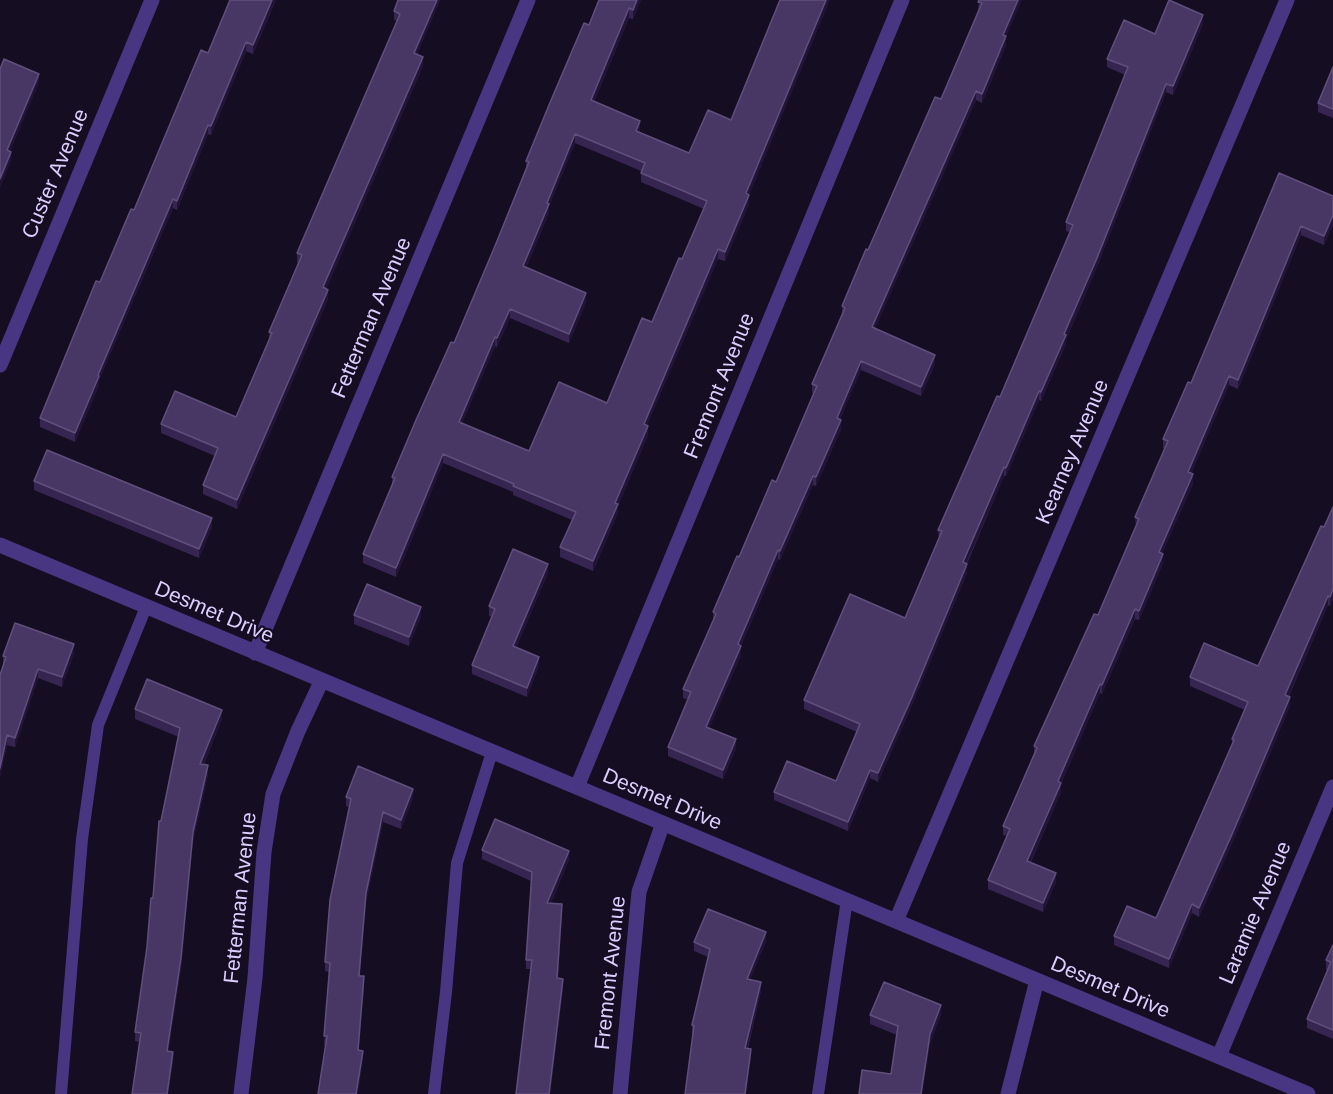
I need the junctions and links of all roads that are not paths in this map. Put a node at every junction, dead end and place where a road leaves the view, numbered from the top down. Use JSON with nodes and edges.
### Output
{"nodes":[{"id":1,"x":152,"y":0,"type":"edge"},
{"id":2,"x":528,"y":0,"type":"edge"},
{"id":3,"x":902,"y":0,"type":"edge"},
{"id":4,"x":1287,"y":0,"type":"edge"},
{"id":5,"x":0,"y":365,"type":"edge"},
{"id":6,"x":0,"y":545,"type":"edge"},
{"id":7,"x":146,"y":607,"type":"junction"},
{"id":8,"x":255,"y":653,"type":"junction"},
{"id":9,"x":322,"y":680,"type":"junction"},
{"id":10,"x":492,"y":752,"type":"junction"},
{"id":11,"x":577,"y":787,"type":"junction"},
{"id":12,"x":1333,"y":787,"type":"edge"},
{"id":13,"x":663,"y":823,"type":"junction"},
{"id":14,"x":846,"y":900,"type":"junction"},
{"id":15,"x":896,"y":921,"type":"junction"},
{"id":16,"x":1037,"y":980,"type":"junction"},
{"id":17,"x":1219,"y":1056,"type":"junction"},
{"id":18,"x":1278,"y":1088,"type":"edge"},
{"id":19,"x":61,"y":1094,"type":"edge"},
{"id":20,"x":241,"y":1094,"type":"edge"},
{"id":21,"x":435,"y":1094,"type":"edge"},
{"id":22,"x":621,"y":1094,"type":"edge"},
{"id":23,"x":818,"y":1094,"type":"edge"},
{"id":24,"x":1008,"y":1094,"type":"edge"},
{"id":25,"x":1308,"y":1094,"type":"edge"}],
"edges":[{"from":1,"to":5,"type":"street","name":"Custer Avenue"},
{"from":2,"to":8,"type":"street","name":"Fetterman Avenue"},
{"from":3,"to":11,"type":"street","name":"Fremont Avenue"},
{"from":4,"to":15,"type":"street","name":"Kearney Avenue"},
{"from":6,"to":7,"type":"street","name":"Desmet Drive"},
{"from":7,"to":8,"type":"street","name":"Desmet Drive"},
{"from":7,"to":19,"type":"lane"},
{"from":8,"to":9,"type":"street","name":"Desmet Drive"},
{"from":9,"to":10,"type":"street","name":"Desmet Drive"},
{"from":9,"to":20,"type":"street","name":"Fetterman Avenue"},
{"from":10,"to":11,"type":"street","name":"Desmet Drive"},
{"from":10,"to":21,"type":"lane"},
{"from":11,"to":13,"type":"street","name":"Desmet Drive"},
{"from":12,"to":17,"type":"street","name":"Laramie Avenue"},
{"from":13,"to":14,"type":"street","name":"Desmet Drive"},
{"from":13,"to":22,"type":"street","name":"Fremont Avenue"},
{"from":14,"to":15,"type":"street","name":"Desmet Drive"},
{"from":14,"to":23,"type":"lane"},
{"from":15,"to":16,"type":"street","name":"Desmet Drive"},
{"from":16,"to":17,"type":"street","name":"Desmet Drive"},
{"from":16,"to":24,"type":"street"},
{"from":17,"to":18,"type":"street","name":"Desmet Drive"},
{"from":18,"to":25,"type":"street","name":"Desmet Drive"}]}
